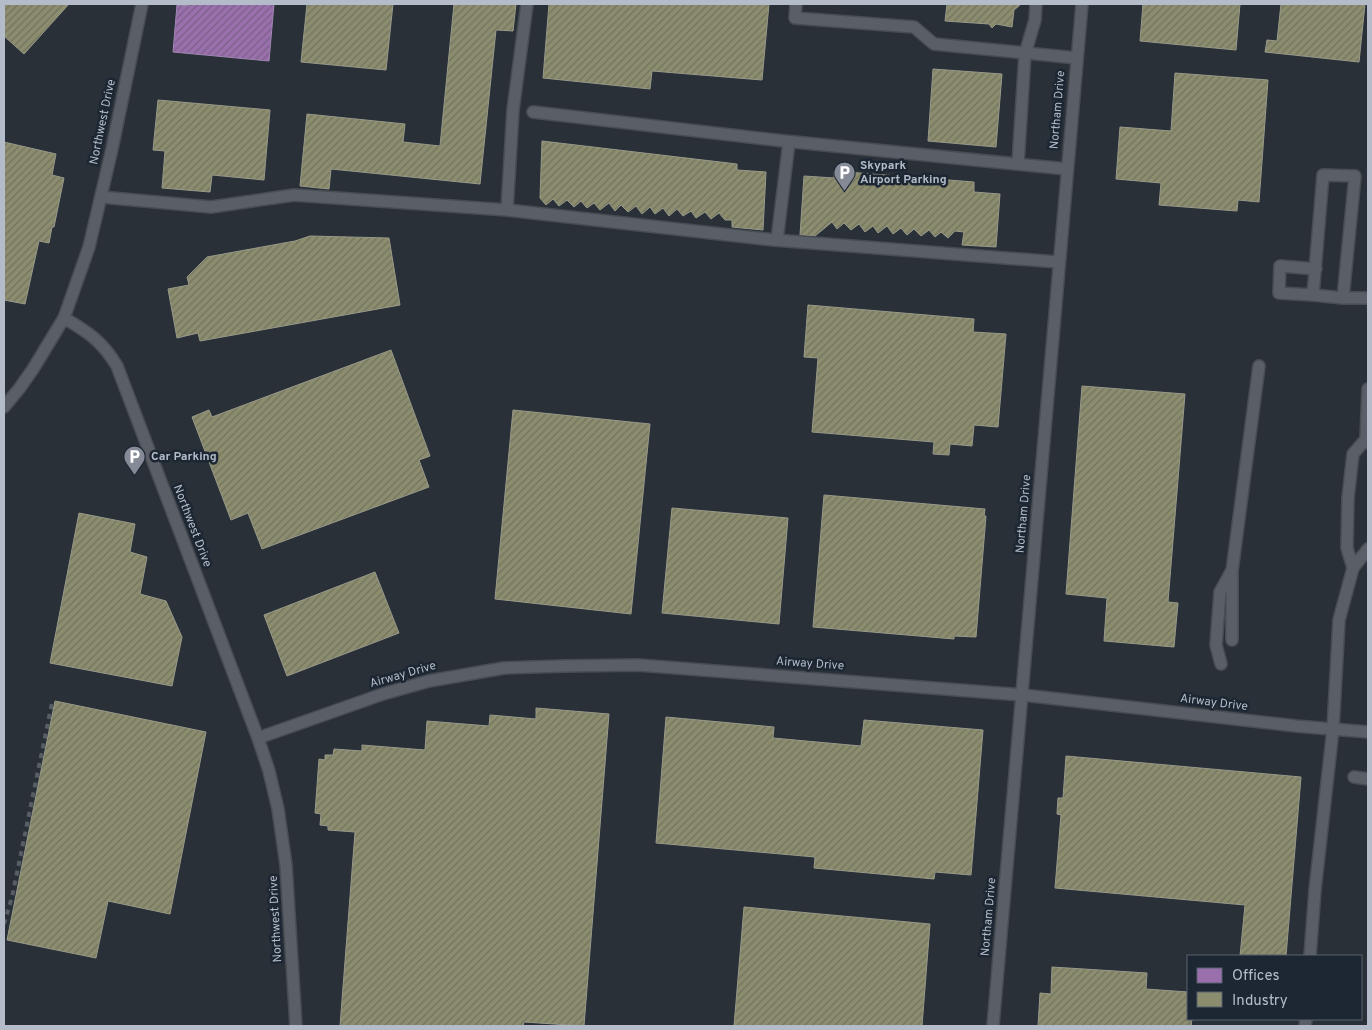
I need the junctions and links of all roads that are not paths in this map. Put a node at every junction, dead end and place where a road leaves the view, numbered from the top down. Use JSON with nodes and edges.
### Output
{"nodes":[{"id":1,"x":142,"y":4,"type":"edge"},
{"id":2,"x":527,"y":4,"type":"edge"},
{"id":3,"x":796,"y":4,"type":"edge"},
{"id":4,"x":1036,"y":4,"type":"edge"},
{"id":5,"x":1082,"y":4,"type":"edge"},
{"id":6,"x":1025,"y":54,"type":"junction"},
{"id":7,"x":1077,"y":58,"type":"junction"},
{"id":8,"x":533,"y":112,"type":"dead end"},
{"id":9,"x":789,"y":142,"type":"junction"},
{"id":10,"x":1018,"y":164,"type":"junction"},
{"id":11,"x":1067,"y":169,"type":"junction"},
{"id":12,"x":101,"y":197,"type":"junction"},
{"id":13,"x":507,"y":210,"type":"junction"},
{"id":14,"x":777,"y":240,"type":"junction"},
{"id":15,"x":1058,"y":262,"type":"junction"},
{"id":16,"x":1316,"y":269,"type":"junction"},
{"id":17,"x":1313,"y":296,"type":"junction"},
{"id":18,"x":1343,"y":298,"type":"junction"},
{"id":19,"x":1368,"y":298,"type":"edge"},
{"id":20,"x":64,"y":318,"type":"junction"},
{"id":21,"x":1258,"y":366,"type":"dead end"},
{"id":22,"x":1368,"y":389,"type":"edge"},
{"id":23,"x":4,"y":407,"type":"edge"},
{"id":24,"x":1368,"y":408,"type":"edge"},
{"id":25,"x":1367,"y":441,"type":"edge"},
{"id":26,"x":1368,"y":549,"type":"edge"},
{"id":27,"x":1353,"y":568,"type":"junction"},
{"id":28,"x":1232,"y":571,"type":"junction"},
{"id":29,"x":1232,"y":640,"type":"dead end"},
{"id":30,"x":1221,"y":664,"type":"dead end"},
{"id":31,"x":1023,"y":694,"type":"junction"},
{"id":32,"x":1333,"y":730,"type":"junction"},
{"id":33,"x":1368,"y":732,"type":"edge"},
{"id":34,"x":258,"y":738,"type":"junction"},
{"id":35,"x":1354,"y":777,"type":"dead end"},
{"id":36,"x":1368,"y":779,"type":"edge"},
{"id":37,"x":1310,"y":955,"type":"edge"},
{"id":38,"x":296,"y":1026,"type":"edge"},
{"id":39,"x":993,"y":1026,"type":"edge"}],
"edges":[{"from":1,"to":12,"type":"street","name":"Northwest Drive"},
{"from":2,"to":13,"type":"street"},
{"from":3,"to":6,"type":"street"},
{"from":4,"to":6,"type":"street"},
{"from":5,"to":7,"type":"street","name":"Northam Drive"},
{"from":6,"to":7,"type":"street"},
{"from":6,"to":10,"type":"street"},
{"from":7,"to":11,"type":"street","name":"Northam Drive"},
{"from":8,"to":9,"type":"street"},
{"from":9,"to":10,"type":"street"},
{"from":9,"to":14,"type":"street"},
{"from":10,"to":11,"type":"street"},
{"from":11,"to":15,"type":"street","name":"Northam Drive"},
{"from":12,"to":13,"type":"street"},
{"from":12,"to":20,"type":"street","name":"Northwest Drive"},
{"from":13,"to":14,"type":"street"},
{"from":14,"to":15,"type":"street"},
{"from":15,"to":31,"type":"street","name":"Northam Drive"},
{"from":16,"to":17,"type":"street"},
{"from":16,"to":17,"type":"street"},
{"from":16,"to":18,"type":"street"},
{"from":17,"to":18,"type":"street"},
{"from":18,"to":19,"type":"street"},
{"from":20,"to":23,"type":"street"},
{"from":20,"to":34,"type":"street","name":"Northwest Drive"},
{"from":21,"to":28,"type":"street"},
{"from":22,"to":24,"type":"street"},
{"from":24,"to":25,"type":"street"},
{"from":25,"to":27,"type":"street"},
{"from":26,"to":27,"type":"street"},
{"from":27,"to":32,"type":"street"},
{"from":28,"to":29,"type":"street"},
{"from":28,"to":30,"type":"street"},
{"from":31,"to":32,"type":"street","name":"Airway Drive"},
{"from":31,"to":34,"type":"street","name":"Airway Drive"},
{"from":31,"to":39,"type":"street","name":"Northam Drive"},
{"from":32,"to":33,"type":"street","name":"Airway Drive"},
{"from":32,"to":37,"type":"street"},
{"from":34,"to":38,"type":"street","name":"Northwest Drive"},
{"from":35,"to":36,"type":"street"}]}
